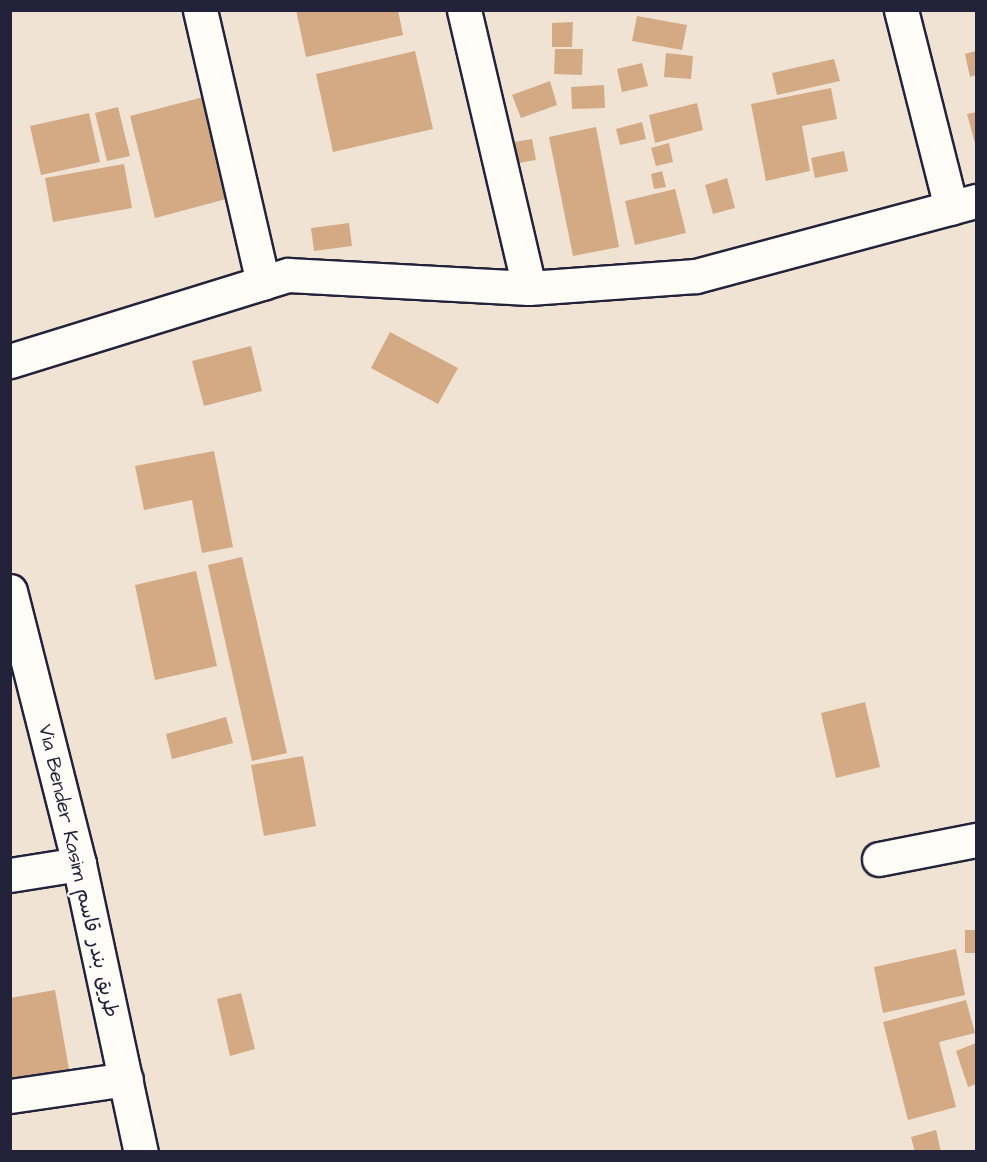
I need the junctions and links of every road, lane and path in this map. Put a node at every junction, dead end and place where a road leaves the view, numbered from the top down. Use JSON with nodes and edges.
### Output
{"nodes":[{"id":1,"x":200,"y":10,"type":"edge"},
{"id":2,"x":464,"y":10,"type":"edge"},
{"id":3,"x":900,"y":10,"type":"edge"},
{"id":4,"x":964,"y":205,"type":"edge"},
{"id":5,"x":263,"y":283,"type":"junction"},
{"id":6,"x":529,"y":288,"type":"junction"},
{"id":7,"x":10,"y":361,"type":"edge"},
{"id":8,"x":10,"y":591,"type":"edge"},
{"id":9,"x":19,"y":666,"type":"edge"},
{"id":10,"x":976,"y":840,"type":"edge"},
{"id":11,"x":879,"y":859,"type":"dead end"},
{"id":12,"x":79,"y":864,"type":"junction"},
{"id":13,"x":10,"y":875,"type":"edge"},
{"id":14,"x":126,"y":1079,"type":"junction"},
{"id":15,"x":10,"y":1096,"type":"edge"},
{"id":16,"x":141,"y":1152,"type":"edge"}],
"edges":[{"from":1,"to":5,"type":"street"},
{"from":2,"to":6,"type":"street"},
{"from":3,"to":4,"type":"street"},
{"from":4,"to":6,"type":"street"},
{"from":5,"to":6,"type":"street"},
{"from":5,"to":7,"type":"street"},
{"from":8,"to":9,"type":"street","name":"Via Bender Kasim طريق بندر قاسم"},
{"from":9,"to":12,"type":"street","name":"Via Bender Kasim طريق بندر قاسم"},
{"from":10,"to":11,"type":"street"},
{"from":12,"to":13,"type":"street"},
{"from":12,"to":14,"type":"street","name":"Via Bender Kasim طريق بندر قاسم"},
{"from":14,"to":15,"type":"street"},
{"from":14,"to":16,"type":"street","name":"Via Bender Kasim طريق بندر قاسم"}]}
